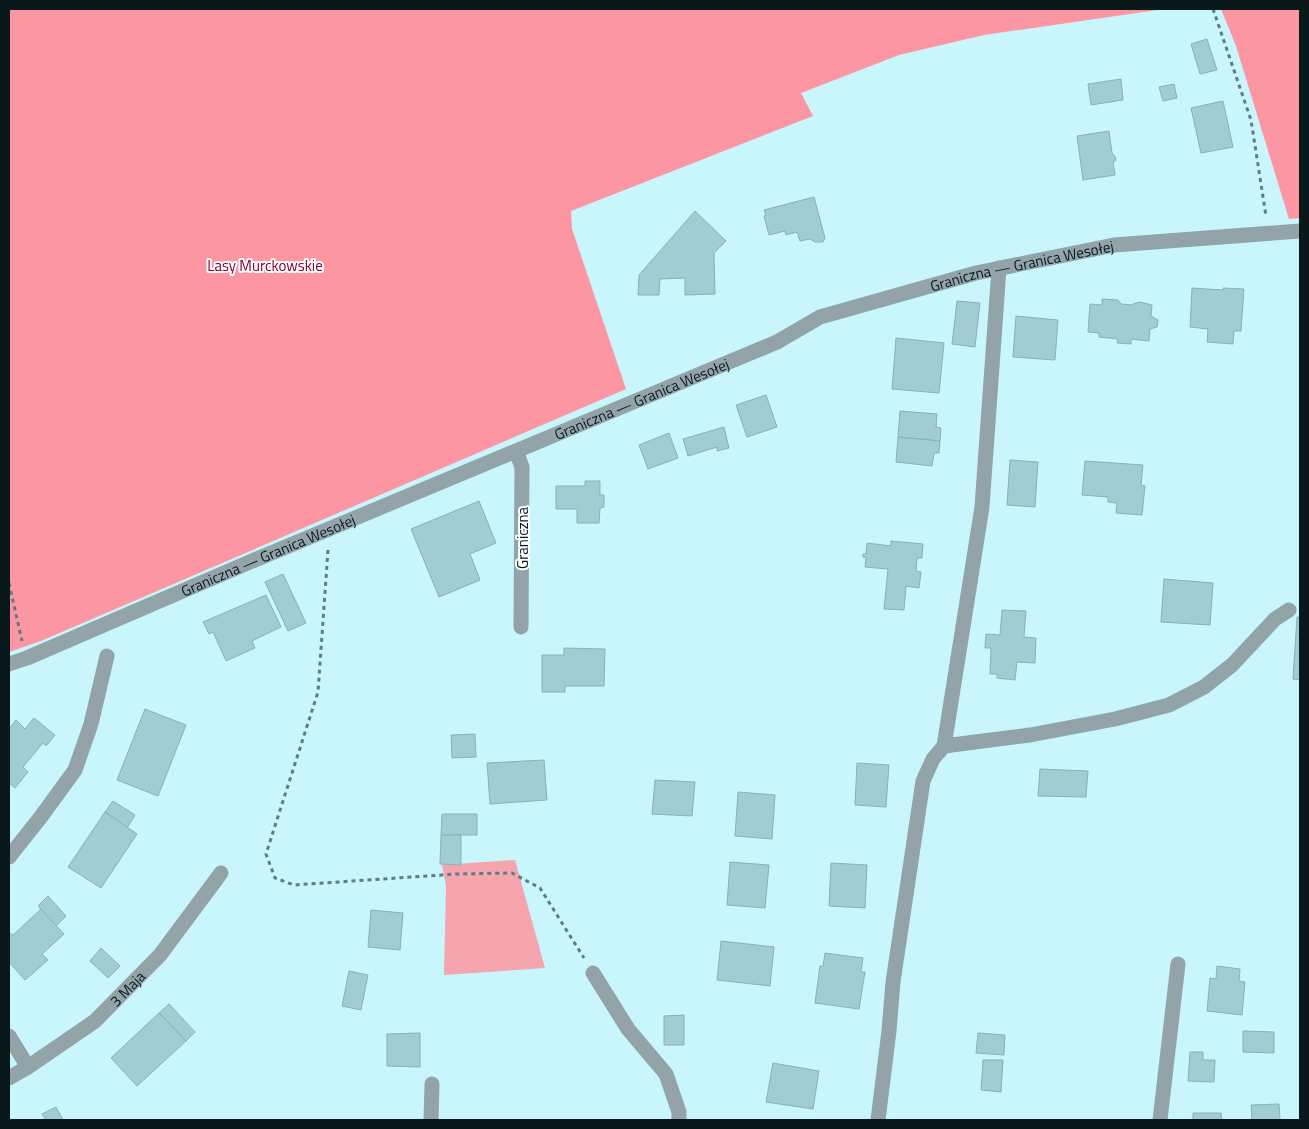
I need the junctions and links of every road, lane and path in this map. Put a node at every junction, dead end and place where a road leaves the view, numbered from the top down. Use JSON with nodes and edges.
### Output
{"nodes":[{"id":1,"x":1212,"y":9,"type":"edge"},
{"id":2,"x":1300,"y":230,"type":"edge"},
{"id":3,"x":1269,"y":234,"type":"junction"},
{"id":4,"x":998,"y":268,"type":"junction"},
{"id":5,"x":516,"y":451,"type":"junction"},
{"id":6,"x":329,"y":529,"type":"junction"},
{"id":7,"x":9,"y":583,"type":"edge"},
{"id":8,"x":1289,"y":610,"type":"dead end"},
{"id":9,"x":521,"y":627,"type":"dead end"},
{"id":10,"x":107,"y":656,"type":"dead end"},
{"id":11,"x":27,"y":658,"type":"junction"},
{"id":12,"x":9,"y":664,"type":"edge"},
{"id":13,"x":944,"y":746,"type":"junction"},
{"id":14,"x":9,"y":857,"type":"edge"},
{"id":15,"x":221,"y":873,"type":"dead end"},
{"id":16,"x":1178,"y":964,"type":"dead end"},
{"id":17,"x":593,"y":973,"type":"joint"},
{"id":18,"x":9,"y":1036,"type":"edge"},
{"id":19,"x":28,"y":1067,"type":"junction"},
{"id":20,"x":9,"y":1078,"type":"edge"},
{"id":21,"x":432,"y":1084,"type":"dead end"},
{"id":22,"x":431,"y":1120,"type":"edge"},
{"id":23,"x":679,"y":1120,"type":"edge"},
{"id":24,"x":878,"y":1120,"type":"edge"},
{"id":25,"x":1160,"y":1120,"type":"edge"}],
"edges":[{"from":1,"to":3,"type":"path"},
{"from":2,"to":3,"type":"street","name":"Graniczna — Granica Wesołej"},
{"from":3,"to":4,"type":"street","name":"Graniczna — Granica Wesołej"},
{"from":4,"to":5,"type":"street","name":"Graniczna — Granica Wesołej"},
{"from":4,"to":13,"type":"street"},
{"from":5,"to":6,"type":"street","name":"Graniczna — Granica Wesołej"},
{"from":5,"to":9,"type":"street","name":"Graniczna"},
{"from":6,"to":11,"type":"street","name":"Graniczna — Granica Wesołej"},
{"from":6,"to":17,"type":"path"},
{"from":7,"to":11,"type":"path"},
{"from":8,"to":13,"type":"street"},
{"from":10,"to":14,"type":"street"},
{"from":11,"to":12,"type":"street","name":"Graniczna — Granica Wesołej"},
{"from":13,"to":24,"type":"street"},
{"from":15,"to":19,"type":"street","name":"3 Maja"},
{"from":16,"to":25,"type":"street"},
{"from":17,"to":23,"type":"street"},
{"from":18,"to":19,"type":"street"},
{"from":19,"to":20,"type":"street","name":"3 Maja"},
{"from":21,"to":22,"type":"street"}]}
